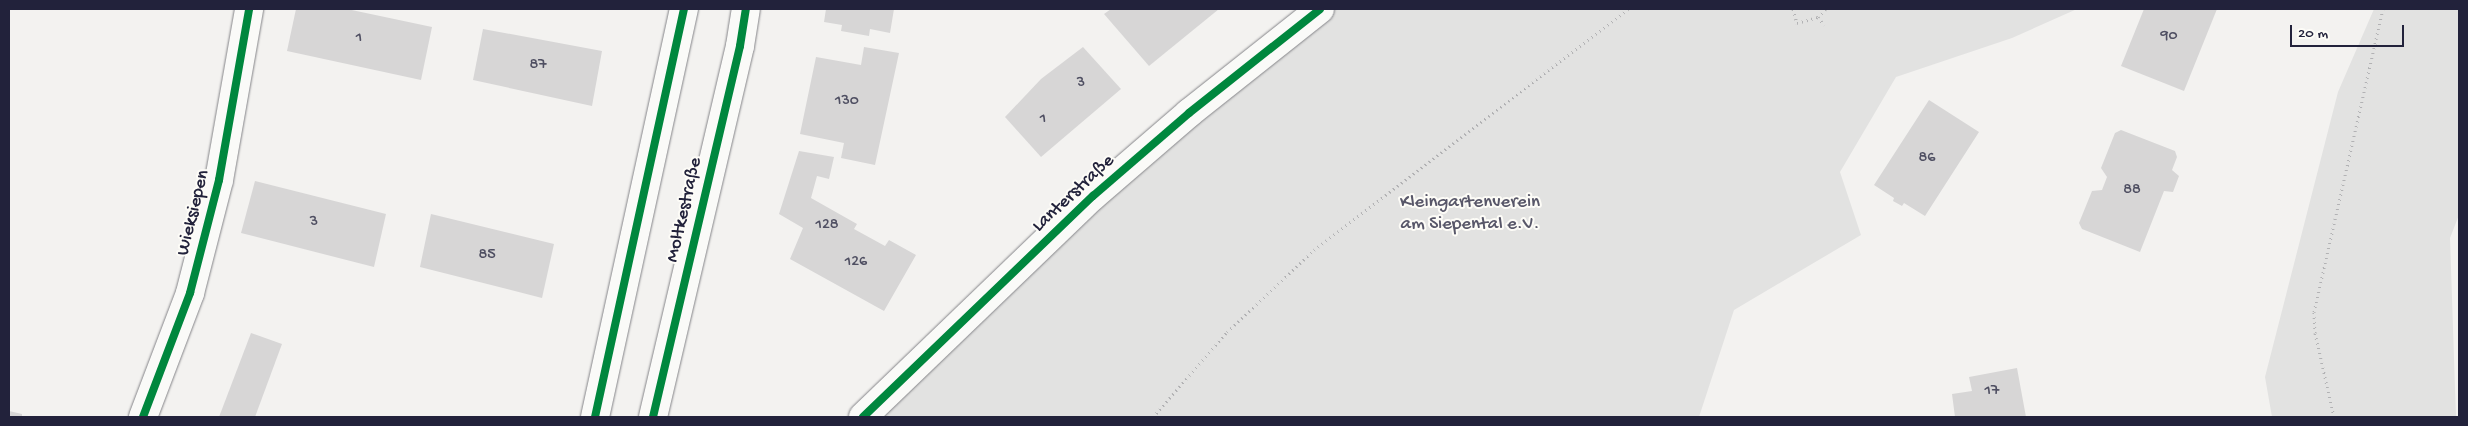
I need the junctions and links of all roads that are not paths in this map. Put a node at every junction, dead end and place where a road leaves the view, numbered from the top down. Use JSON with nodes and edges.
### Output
{"nodes":[{"id":1,"x":249,"y":9,"type":"edge"},
{"id":2,"x":684,"y":9,"type":"edge"},
{"id":3,"x":746,"y":9,"type":"edge"},
{"id":4,"x":1320,"y":9,"type":"edge"},
{"id":5,"x":143,"y":417,"type":"edge"},
{"id":6,"x":595,"y":417,"type":"edge"},
{"id":7,"x":653,"y":417,"type":"edge"},
{"id":8,"x":863,"y":417,"type":"edge"}],
"edges":[{"from":1,"to":5,"type":"street","name":"Wieksiepen"},
{"from":2,"to":6,"type":"street"},
{"from":3,"to":7,"type":"street","name":"Moltkestraße"},
{"from":4,"to":8,"type":"street","name":"Lanterstraße"}]}
